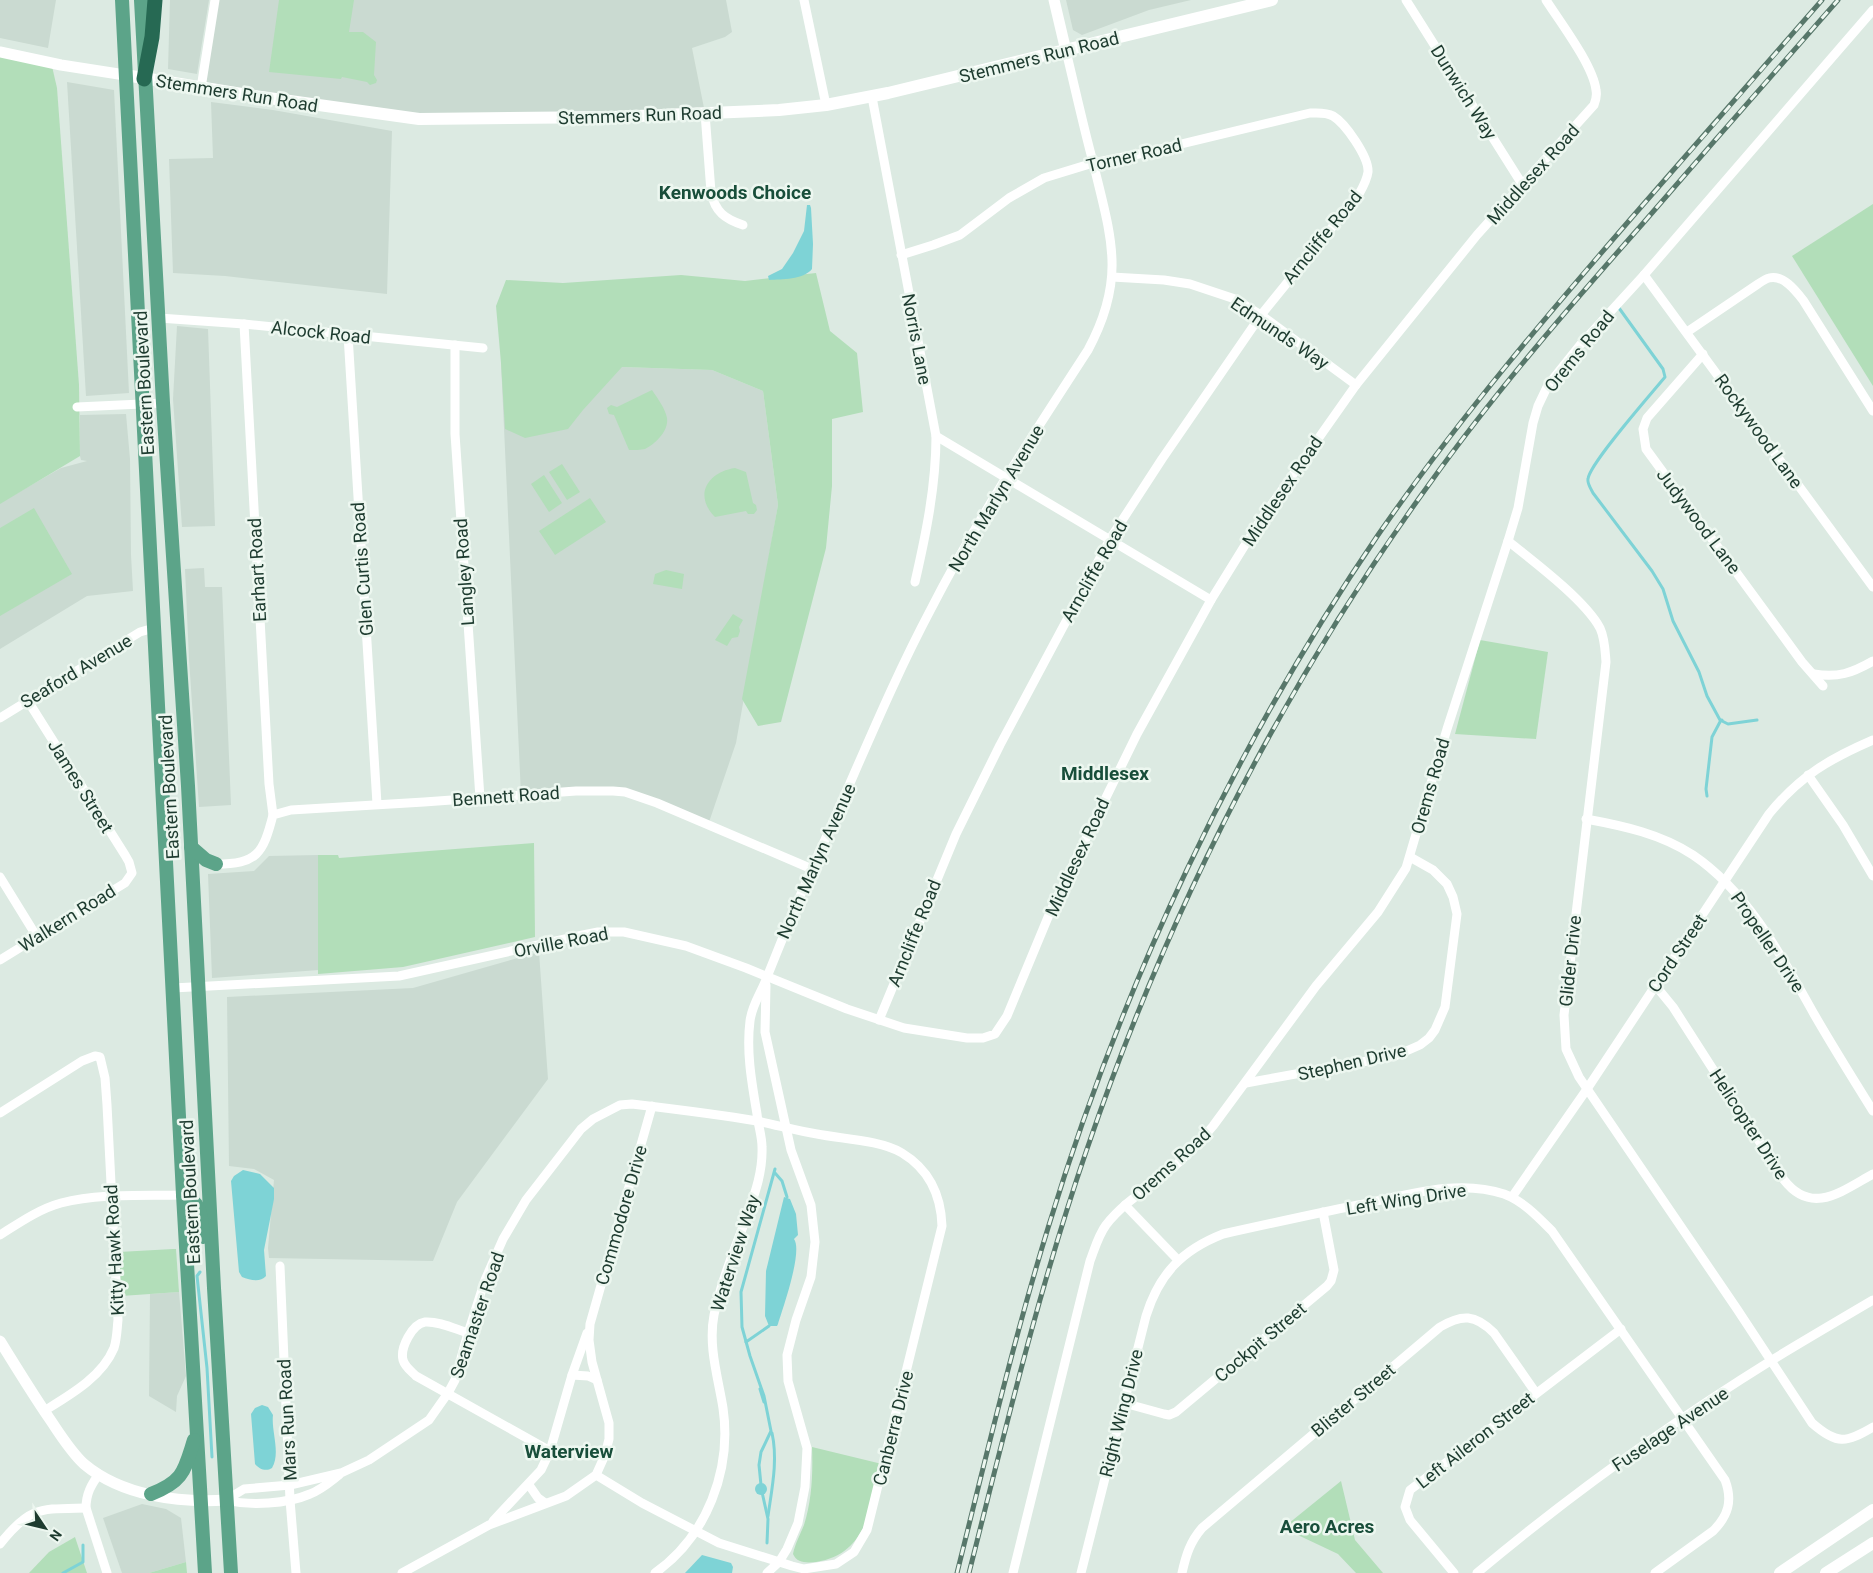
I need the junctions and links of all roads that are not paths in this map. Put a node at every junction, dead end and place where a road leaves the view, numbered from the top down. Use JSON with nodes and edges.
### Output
{"nodes":[{"id":1,"x":122,"y":0,"type":"edge"},
{"id":2,"x":141,"y":0,"type":"edge"},
{"id":3,"x":155,"y":0,"type":"edge"},
{"id":4,"x":215,"y":0,"type":"edge"},
{"id":5,"x":804,"y":0,"type":"edge"},
{"id":6,"x":1054,"y":0,"type":"edge"},
{"id":7,"x":1272,"y":0,"type":"edge"},
{"id":8,"x":1406,"y":0,"type":"edge"},
{"id":9,"x":1546,"y":0,"type":"edge"},
{"id":10,"x":1873,"y":10,"type":"edge"},
{"id":11,"x":1066,"y":50,"type":"junction"},
{"id":12,"x":0,"y":52,"type":"edge"},
{"id":13,"x":125,"y":75,"type":"junction"},
{"id":14,"x":144,"y":79,"type":"junction"},
{"id":15,"x":201,"y":88,"type":"junction"},
{"id":16,"x":872,"y":97,"type":"junction"},
{"id":17,"x":826,"y":104,"type":"junction"},
{"id":18,"x":705,"y":113,"type":"junction"},
{"id":19,"x":1365,"y":159,"type":"joint"},
{"id":20,"x":1093,"y":163,"type":"junction"},
{"id":21,"x":1522,"y":184,"type":"junction"},
{"id":22,"x":743,"y":226,"type":"dead end"},
{"id":23,"x":901,"y":254,"type":"junction"},
{"id":24,"x":1644,"y":275,"type":"junction"},
{"id":25,"x":1112,"y":277,"type":"junction"},
{"id":26,"x":1261,"y":315,"type":"junction"},
{"id":27,"x":159,"y":318,"type":"junction"},
{"id":28,"x":244,"y":324,"type":"junction"},
{"id":29,"x":1687,"y":332,"type":"junction"},
{"id":30,"x":348,"y":334,"type":"junction"},
{"id":31,"x":454,"y":345,"type":"junction"},
{"id":32,"x":482,"y":348,"type":"dead end"},
{"id":33,"x":1703,"y":354,"type":"junction"},
{"id":34,"x":1356,"y":385,"type":"junction"},
{"id":35,"x":142,"y":403,"type":"junction"},
{"id":36,"x":163,"y":403,"type":"junction"},
{"id":37,"x":77,"y":407,"type":"dead end"},
{"id":38,"x":1873,"y":411,"type":"edge"},
{"id":39,"x":936,"y":436,"type":"junction"},
{"id":40,"x":1005,"y":478,"type":"junction"},
{"id":41,"x":1110,"y":539,"type":"junction"},
{"id":42,"x":1508,"y":541,"type":"junction"},
{"id":43,"x":914,"y":582,"type":"dead end"},
{"id":44,"x":1873,"y":588,"type":"edge"},
{"id":45,"x":1210,"y":600,"type":"junction"},
{"id":46,"x":154,"y":628,"type":"junction"},
{"id":47,"x":1873,"y":661,"type":"edge"},
{"id":48,"x":1814,"y":674,"type":"junction"},
{"id":49,"x":1823,"y":686,"type":"dead end"},
{"id":50,"x":28,"y":701,"type":"junction"},
{"id":51,"x":0,"y":718,"type":"edge"},
{"id":52,"x":1873,"y":740,"type":"edge"},
{"id":53,"x":1808,"y":775,"type":"junction"},
{"id":54,"x":480,"y":798,"type":"junction"},
{"id":55,"x":377,"y":804,"type":"junction"},
{"id":56,"x":273,"y":815,"type":"junction"},
{"id":57,"x":1586,"y":819,"type":"junction"},
{"id":58,"x":191,"y":847,"type":"junction"},
{"id":59,"x":1410,"y":857,"type":"junction"},
{"id":60,"x":216,"y":864,"type":"junction"},
{"id":61,"x":812,"y":869,"type":"junction"},
{"id":62,"x":132,"y":873,"type":"joint"},
{"id":63,"x":1873,"y":876,"type":"edge"},
{"id":64,"x":0,"y":877,"type":"edge"},
{"id":65,"x":193,"y":879,"type":"junction"},
{"id":66,"x":1725,"y":882,"type":"junction"},
{"id":67,"x":37,"y":937,"type":"junction"},
{"id":68,"x":0,"y":960,"type":"edge"},
{"id":69,"x":767,"y":979,"type":"junction"},
{"id":70,"x":1655,"y":985,"type":"junction"},
{"id":71,"x":173,"y":988,"type":"junction"},
{"id":72,"x":198,"y":988,"type":"junction"},
{"id":73,"x":879,"y":1020,"type":"junction"},
{"id":74,"x":995,"y":1034,"type":"joint"},
{"id":75,"x":750,"y":1060,"type":"joint"},
{"id":76,"x":1246,"y":1084,"type":"junction"},
{"id":77,"x":1586,"y":1088,"type":"junction"},
{"id":78,"x":652,"y":1106,"type":"junction"},
{"id":79,"x":1873,"y":1111,"type":"edge"},
{"id":80,"x":0,"y":1113,"type":"edge"},
{"id":81,"x":758,"y":1122,"type":"junction"},
{"id":82,"x":787,"y":1128,"type":"junction"},
{"id":83,"x":1873,"y":1174,"type":"edge"},
{"id":84,"x":183,"y":1195,"type":"junction"},
{"id":85,"x":112,"y":1197,"type":"junction"},
{"id":86,"x":1512,"y":1197,"type":"junction"},
{"id":87,"x":1125,"y":1204,"type":"junction"},
{"id":88,"x":1323,"y":1212,"type":"junction"},
{"id":89,"x":0,"y":1235,"type":"edge"},
{"id":90,"x":1178,"y":1260,"type":"junction"},
{"id":91,"x":280,"y":1266,"type":"dead end"},
{"id":92,"x":214,"y":1288,"type":"junction"},
{"id":93,"x":1873,"y":1300,"type":"edge"},
{"id":94,"x":590,"y":1324,"type":"junction"},
{"id":95,"x":1621,"y":1329,"type":"junction"},
{"id":96,"x":468,"y":1333,"type":"junction"},
{"id":97,"x":0,"y":1341,"type":"edge"},
{"id":98,"x":1771,"y":1361,"type":"junction"},
{"id":99,"x":572,"y":1375,"type":"junction"},
{"id":100,"x":597,"y":1380,"type":"junction"},
{"id":101,"x":1536,"y":1393,"type":"junction"},
{"id":102,"x":448,"y":1394,"type":"junction"},
{"id":103,"x":1124,"y":1403,"type":"junction"},
{"id":104,"x":44,"y":1411,"type":"junction"},
{"id":105,"x":1683,"y":1419,"type":"junction"},
{"id":106,"x":1873,"y":1427,"type":"edge"},
{"id":107,"x":196,"y":1432,"type":"junction"},
{"id":108,"x":550,"y":1451,"type":"junction"},
{"id":109,"x":341,"y":1473,"type":"junction"},
{"id":110,"x":99,"y":1474,"type":"junction"},
{"id":111,"x":596,"y":1476,"type":"junction"},
{"id":112,"x":290,"y":1485,"type":"junction"},
{"id":113,"x":529,"y":1485,"type":"junction"},
{"id":114,"x":151,"y":1494,"type":"junction"},
{"id":115,"x":226,"y":1500,"type":"junction"},
{"id":116,"x":290,"y":1500,"type":"junction"},
{"id":117,"x":202,"y":1502,"type":"junction"},
{"id":118,"x":545,"y":1503,"type":"junction"},
{"id":119,"x":86,"y":1508,"type":"junction"},
{"id":120,"x":1873,"y":1510,"type":"edge"},
{"id":121,"x":489,"y":1525,"type":"junction"},
{"id":122,"x":696,"y":1531,"type":"junction"},
{"id":123,"x":1873,"y":1543,"type":"edge"},
{"id":124,"x":0,"y":1544,"type":"edge"},
{"id":125,"x":779,"y":1562,"type":"junction"},
{"id":126,"x":107,"y":1573,"type":"edge"},
{"id":127,"x":205,"y":1573,"type":"edge"},
{"id":128,"x":231,"y":1573,"type":"edge"},
{"id":129,"x":296,"y":1573,"type":"edge"},
{"id":130,"x":402,"y":1573,"type":"edge"},
{"id":131,"x":655,"y":1573,"type":"edge"},
{"id":132,"x":767,"y":1573,"type":"edge"},
{"id":133,"x":1013,"y":1573,"type":"edge"},
{"id":134,"x":1081,"y":1573,"type":"edge"},
{"id":135,"x":1182,"y":1573,"type":"edge"},
{"id":136,"x":1454,"y":1573,"type":"edge"},
{"id":137,"x":1477,"y":1573,"type":"edge"},
{"id":138,"x":1655,"y":1573,"type":"edge"},
{"id":139,"x":1780,"y":1573,"type":"edge"},
{"id":140,"x":1826,"y":1573,"type":"edge"}],
"edges":[{"from":1,"to":13,"type":"main road","name":"Eastern Boulevard"},
{"from":2,"to":14,"type":"main road","name":"Eastern Boulevard"},
{"from":3,"to":14,"type":"highway"},
{"from":4,"to":15,"type":"street"},
{"from":5,"to":17,"type":"street"},
{"from":6,"to":11,"type":"street","name":"North Marlyn Avenue"},
{"from":7,"to":11,"type":"main road","name":"Stemmers Run Road"},
{"from":8,"to":21,"type":"street","name":"Dunwich Way"},
{"from":9,"to":21,"type":"street","name":"Middlesex Road"},
{"from":10,"to":24,"type":"street","name":"Orems Road"},
{"from":11,"to":16,"type":"main road","name":"Stemmers Run Road"},
{"from":11,"to":20,"type":"street","name":"North Marlyn Avenue"},
{"from":12,"to":13,"type":"street","name":"Stemmers Run Road"},
{"from":13,"to":14,"type":"main road","name":"Stemmers Run Road"},
{"from":13,"to":35,"type":"main road","name":"Eastern Boulevard"},
{"from":14,"to":15,"type":"main road","name":"Stemmers Run Road"},
{"from":14,"to":27,"type":"main road","name":"Eastern Boulevard"},
{"from":15,"to":18,"type":"main road","name":"Stemmers Run Road"},
{"from":16,"to":17,"type":"main road","name":"Stemmers Run Road"},
{"from":16,"to":23,"type":"street","name":"Norris Lane"},
{"from":17,"to":18,"type":"main road","name":"Stemmers Run Road"},
{"from":18,"to":22,"type":"street"},
{"from":19,"to":20,"type":"street","name":"Torner Road"},
{"from":19,"to":26,"type":"street","name":"Arncliffe Road"},
{"from":20,"to":23,"type":"street","name":"Torner Road"},
{"from":20,"to":25,"type":"street","name":"North Marlyn Avenue"},
{"from":21,"to":34,"type":"street","name":"Middlesex Road"},
{"from":23,"to":39,"type":"street","name":"Norris Lane"},
{"from":24,"to":29,"type":"street","name":"Rockywood Lane"},
{"from":24,"to":42,"type":"street","name":"Orems Road"},
{"from":25,"to":26,"type":"street","name":"Edmunds Way"},
{"from":25,"to":40,"type":"street","name":"North Marlyn Avenue"},
{"from":26,"to":34,"type":"street","name":"Edmunds Way"},
{"from":26,"to":41,"type":"street","name":"Arncliffe Road"},
{"from":27,"to":28,"type":"street","name":"Alcock Road"},
{"from":27,"to":36,"type":"main road","name":"Eastern Boulevard"},
{"from":28,"to":30,"type":"street","name":"Alcock Road"},
{"from":28,"to":56,"type":"street","name":"Earhart Road"},
{"from":29,"to":33,"type":"street","name":"Rockywood Lane"},
{"from":29,"to":38,"type":"street"},
{"from":30,"to":31,"type":"street","name":"Alcock Road"},
{"from":30,"to":55,"type":"street","name":"Glen Curtis Road"},
{"from":31,"to":32,"type":"street","name":"Alcock Road"},
{"from":31,"to":54,"type":"street","name":"Langley Road"},
{"from":33,"to":44,"type":"street","name":"Rockywood Lane"},
{"from":33,"to":48,"type":"street","name":"Judywood Lane"},
{"from":34,"to":45,"type":"street","name":"Middlesex Road"},
{"from":35,"to":36,"type":"street"},
{"from":35,"to":37,"type":"street"},
{"from":35,"to":46,"type":"main road","name":"Eastern Boulevard"},
{"from":36,"to":58,"type":"main road","name":"Eastern Boulevard"},
{"from":39,"to":40,"type":"street"},
{"from":39,"to":43,"type":"street","name":"Norris Lane"},
{"from":40,"to":41,"type":"street"},
{"from":40,"to":61,"type":"street","name":"North Marlyn Avenue"},
{"from":41,"to":45,"type":"street"},
{"from":41,"to":73,"type":"street","name":"Arncliffe Road"},
{"from":42,"to":57,"type":"street","name":"Glider Drive"},
{"from":42,"to":59,"type":"street","name":"Orems Road"},
{"from":45,"to":74,"type":"street","name":"Middlesex Road"},
{"from":46,"to":50,"type":"street","name":"Seaford Avenue"},
{"from":46,"to":71,"type":"main road","name":"Eastern Boulevard"},
{"from":47,"to":48,"type":"street"},
{"from":48,"to":49,"type":"street","name":"Judywood Lane"},
{"from":50,"to":51,"type":"street","name":"Seaford Avenue"},
{"from":50,"to":62,"type":"street","name":"James Street"},
{"from":52,"to":53,"type":"street","name":"Cord Street"},
{"from":53,"to":63,"type":"street"},
{"from":53,"to":66,"type":"street","name":"Cord Street"},
{"from":54,"to":55,"type":"street","name":"Bennett Road"},
{"from":54,"to":61,"type":"street","name":"Bennett Road"},
{"from":55,"to":56,"type":"street","name":"Bennett Road"},
{"from":56,"to":60,"type":"street"},
{"from":57,"to":66,"type":"street","name":"Propeller Drive"},
{"from":57,"to":77,"type":"street","name":"Glider Drive"},
{"from":58,"to":60,"type":"main road"},
{"from":58,"to":65,"type":"main road","name":"Eastern Boulevard"},
{"from":59,"to":76,"type":"street","name":"Orems Road"},
{"from":59,"to":76,"type":"street","name":"Stephen Drive"},
{"from":60,"to":65,"type":"main road"},
{"from":61,"to":69,"type":"street","name":"North Marlyn Avenue"},
{"from":62,"to":67,"type":"street","name":"Walkern Road"},
{"from":64,"to":67,"type":"street"},
{"from":65,"to":72,"type":"main road","name":"Eastern Boulevard"},
{"from":66,"to":70,"type":"street","name":"Cord Street"},
{"from":66,"to":79,"type":"street","name":"Propeller Drive"},
{"from":67,"to":68,"type":"street","name":"Walkern Road"},
{"from":69,"to":72,"type":"street","name":"Orville Road"},
{"from":69,"to":73,"type":"street","name":"Orville Road"},
{"from":69,"to":75,"type":"street","name":"North Marlyn Avenue"},
{"from":69,"to":82,"type":"street","name":"North Marlyn Avenue"},
{"from":70,"to":77,"type":"street","name":"Cord Street"},
{"from":70,"to":83,"type":"street","name":"Helicopter Drive"},
{"from":71,"to":72,"type":"street","name":"Orville Road"},
{"from":71,"to":84,"type":"main road","name":"Eastern Boulevard"},
{"from":72,"to":92,"type":"main road","name":"Eastern Boulevard"},
{"from":73,"to":74,"type":"street","name":"Orville Road"},
{"from":75,"to":81,"type":"street","name":"Waterview Way"},
{"from":76,"to":87,"type":"street","name":"Orems Road"},
{"from":77,"to":86,"type":"street","name":"Cord Street"},
{"from":77,"to":98,"type":"street","name":"Glider Drive"},
{"from":78,"to":81,"type":"street","name":"Seamaster Road"},
{"from":78,"to":94,"type":"street","name":"Commodore Drive"},
{"from":78,"to":96,"type":"street","name":"Seamaster Road"},
{"from":80,"to":85,"type":"street","name":"Kitty Hawk Road"},
{"from":81,"to":82,"type":"street","name":"Seamaster Road"},
{"from":81,"to":122,"type":"street","name":"Waterview Way"},
{"from":82,"to":125,"type":"street"},
{"from":82,"to":125,"type":"street","name":"Canberra Drive"},
{"from":84,"to":85,"type":"street"},
{"from":84,"to":92,"type":"main road"},
{"from":84,"to":107,"type":"main road","name":"Eastern Boulevard"},
{"from":85,"to":89,"type":"street"},
{"from":85,"to":104,"type":"street","name":"Kitty Hawk Road"},
{"from":86,"to":88,"type":"street","name":"Left Wing Drive"},
{"from":86,"to":95,"type":"street","name":"Left Wing Drive"},
{"from":87,"to":90,"type":"street"},
{"from":87,"to":133,"type":"street","name":"Orems Road"},
{"from":88,"to":90,"type":"street","name":"Left Wing Drive"},
{"from":88,"to":103,"type":"street","name":"Cockpit Street"},
{"from":90,"to":103,"type":"street","name":"Right Wing Drive"},
{"from":91,"to":112,"type":"street","name":"Mars Run Road"},
{"from":92,"to":115,"type":"main road","name":"Eastern Boulevard"},
{"from":93,"to":98,"type":"street","name":"Fuselage Avenue"},
{"from":94,"to":99,"type":"street","name":"Commodore Drive"},
{"from":94,"to":100,"type":"street","name":"Commodore Drive"},
{"from":95,"to":101,"type":"street","name":"Left Aileron Street"},
{"from":95,"to":105,"type":"street","name":"Left Wing Drive"},
{"from":96,"to":102,"type":"street","name":"Seamaster Road"},
{"from":96,"to":102,"type":"street"},
{"from":97,"to":104,"type":"street"},
{"from":98,"to":105,"type":"street","name":"Fuselage Avenue"},
{"from":98,"to":106,"type":"street","name":"Glider Drive"},
{"from":99,"to":100,"type":"street"},
{"from":99,"to":108,"type":"street","name":"Commodore Drive"},
{"from":100,"to":111,"type":"street","name":"Commodore Drive"},
{"from":101,"to":135,"type":"street","name":"Blister Street"},
{"from":101,"to":136,"type":"street","name":"Left Aileron Street"},
{"from":102,"to":108,"type":"street"},
{"from":102,"to":109,"type":"street","name":"Seamaster Road"},
{"from":103,"to":134,"type":"street","name":"Right Wing Drive"},
{"from":104,"to":110,"type":"street"},
{"from":105,"to":137,"type":"street","name":"Fuselage Avenue"},
{"from":105,"to":138,"type":"street","name":"Left Wing Drive"},
{"from":107,"to":114,"type":"main road"},
{"from":107,"to":117,"type":"main road","name":"Eastern Boulevard"},
{"from":108,"to":113,"type":"street","name":"Commodore Drive"},
{"from":109,"to":112,"type":"street","name":"Seamaster Road"},
{"from":109,"to":116,"type":"street","name":"Seamaster Road"},
{"from":110,"to":114,"type":"street"},
{"from":110,"to":119,"type":"street"},
{"from":111,"to":118,"type":"street","name":"Commodore Drive"},
{"from":111,"to":122,"type":"street","name":"Canberra Drive"},
{"from":112,"to":115,"type":"street","name":"Seamaster Road"},
{"from":112,"to":116,"type":"street","name":"Mars Run Road"},
{"from":113,"to":118,"type":"street"},
{"from":113,"to":121,"type":"street","name":"Commodore Drive"},
{"from":114,"to":117,"type":"street"},
{"from":115,"to":116,"type":"street","name":"Seamaster Road"},
{"from":115,"to":117,"type":"street"},
{"from":115,"to":128,"type":"main road","name":"Eastern Boulevard"},
{"from":116,"to":129,"type":"street","name":"Mars Run Road"},
{"from":117,"to":127,"type":"main road","name":"Eastern Boulevard"},
{"from":118,"to":121,"type":"street","name":"Commodore Drive"},
{"from":119,"to":124,"type":"street"},
{"from":119,"to":126,"type":"street"},
{"from":120,"to":139,"type":"main road"},
{"from":121,"to":130,"type":"street","name":"Commodore Drive"},
{"from":122,"to":125,"type":"street","name":"Canberra Drive"},
{"from":122,"to":131,"type":"street","name":"Waterview Way"},
{"from":123,"to":140,"type":"main road"},
{"from":125,"to":132,"type":"street"}]}
